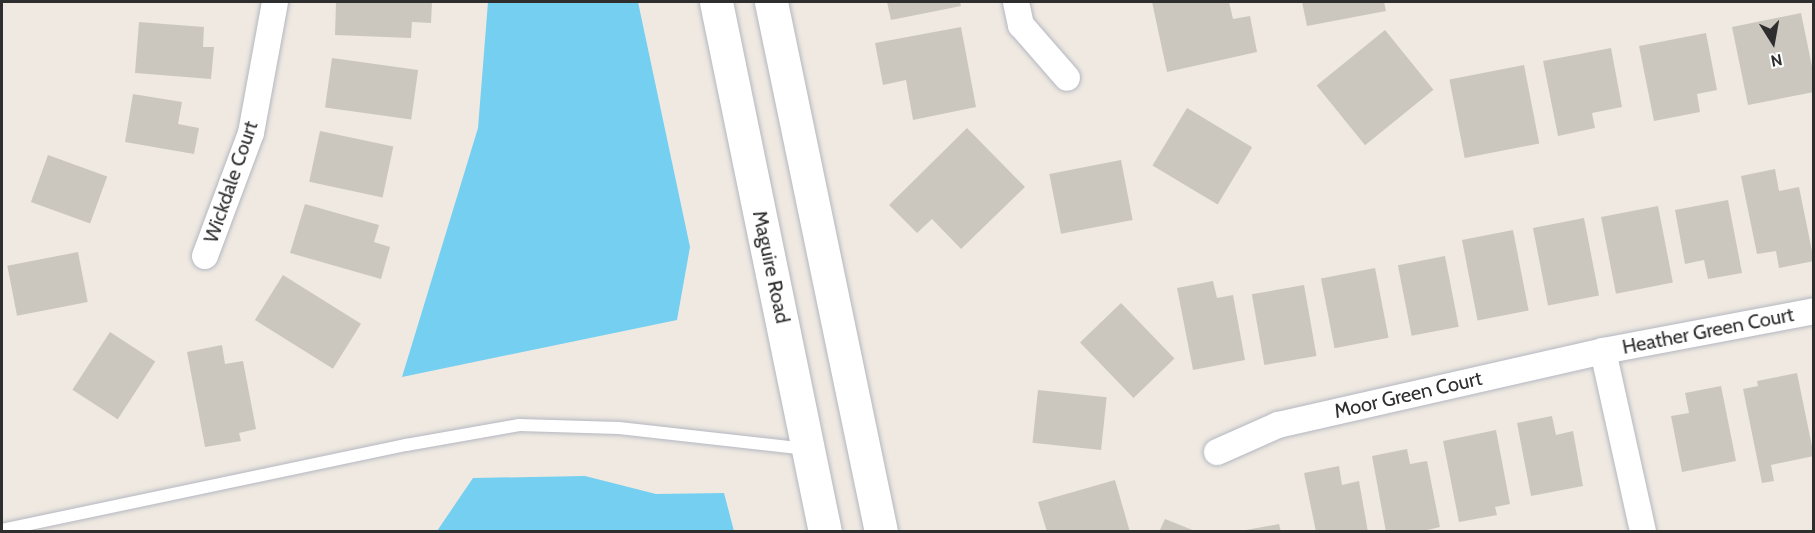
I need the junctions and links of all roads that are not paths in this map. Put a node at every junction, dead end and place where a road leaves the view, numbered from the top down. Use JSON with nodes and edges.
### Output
{"nodes":[{"id":1,"x":275,"y":2,"type":"edge"},
{"id":2,"x":716,"y":2,"type":"edge"},
{"id":3,"x":771,"y":2,"type":"edge"},
{"id":4,"x":1016,"y":2,"type":"edge"},
{"id":5,"x":1067,"y":78,"type":"dead end"},
{"id":6,"x":204,"y":256,"type":"dead end"},
{"id":7,"x":1814,"y":311,"type":"edge"},
{"id":8,"x":1603,"y":351,"type":"junction"},
{"id":9,"x":808,"y":449,"type":"junction"},
{"id":10,"x":1217,"y":452,"type":"dead end"},
{"id":11,"x":2,"y":530,"type":"edge"},
{"id":12,"x":825,"y":531,"type":"edge"},
{"id":13,"x":881,"y":531,"type":"edge"},
{"id":14,"x":1643,"y":531,"type":"edge"}],
"edges":[{"from":1,"to":6,"type":"street","name":"Wickdale Court"},
{"from":2,"to":9,"type":"main road","name":"Maguire Road"},
{"from":3,"to":13,"type":"main road"},
{"from":4,"to":5,"type":"street"},
{"from":7,"to":8,"type":"street","name":"Heather Green Court"},
{"from":8,"to":10,"type":"street","name":"Moor Green Court"},
{"from":8,"to":14,"type":"street"},
{"from":9,"to":11,"type":"lane"},
{"from":9,"to":12,"type":"main road","name":"Maguire Road"}]}
